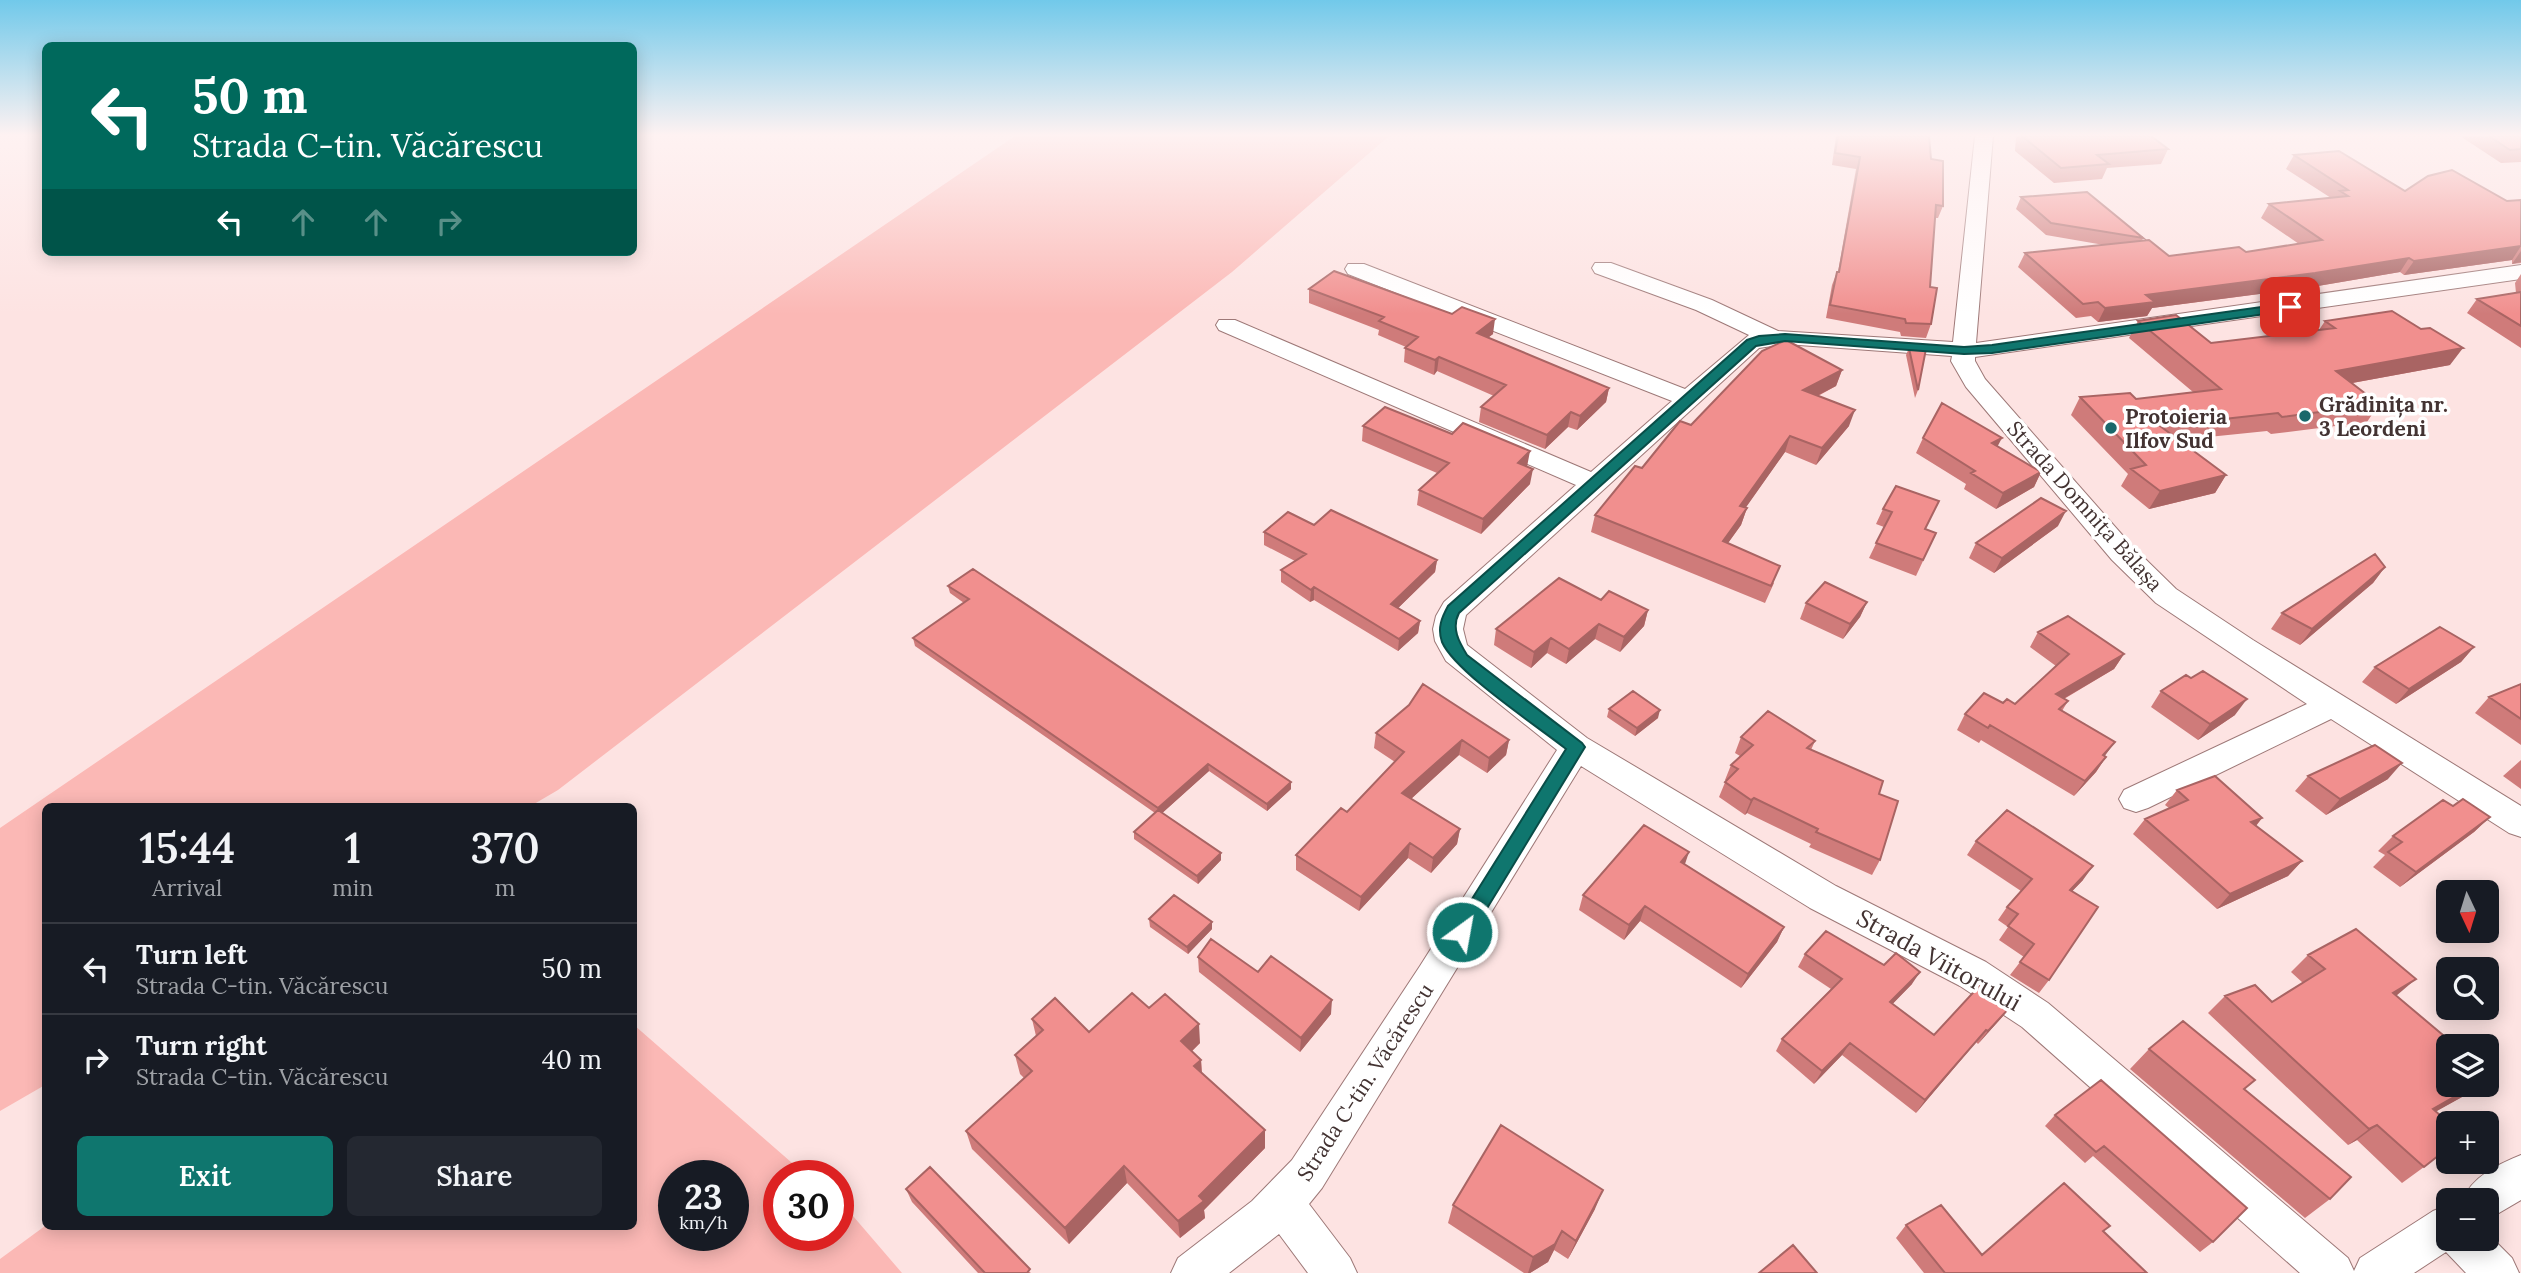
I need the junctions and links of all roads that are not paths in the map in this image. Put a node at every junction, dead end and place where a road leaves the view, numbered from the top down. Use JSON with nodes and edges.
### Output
{"nodes":[{"id":1,"x":1978,"y":195,"type":"edge"},
{"id":2,"x":1603,"y":268,"type":"dead end"},
{"id":3,"x":1356,"y":269,"type":"dead end"},
{"id":4,"x":2521,"y":272,"type":"edge"},
{"id":5,"x":1227,"y":325,"type":"dead end"},
{"id":6,"x":1773,"y":337,"type":"junction"},
{"id":7,"x":1964,"y":351,"type":"junction"},
{"id":8,"x":1689,"y":398,"type":"junction"},
{"id":9,"x":1594,"y":483,"type":"junction"},
{"id":10,"x":2332,"y":705,"type":"junction"},
{"id":11,"x":1576,"y":747,"type":"junction"},
{"id":12,"x":2136,"y":799,"type":"dead end"},
{"id":13,"x":2521,"y":823,"type":"edge"},
{"id":14,"x":2521,"y":1175,"type":"edge"},
{"id":15,"x":2499,"y":1190,"type":"edge"},
{"id":16,"x":1283,"y":1204,"type":"junction"},
{"id":17,"x":2436,"y":1234,"type":"edge"},
{"id":18,"x":2474,"y":1251,"type":"edge"},
{"id":19,"x":1193,"y":1273,"type":"edge"},
{"id":20,"x":1335,"y":1273,"type":"edge"},
{"id":21,"x":2333,"y":1273,"type":"edge"},
{"id":22,"x":2375,"y":1273,"type":"edge"},
{"id":23,"x":2497,"y":1273,"type":"edge"}],
"edges":[{"from":1,"to":7,"type":"street","name":"Strada Domnița Bălașa"},
{"from":2,"to":6,"type":"street"},
{"from":3,"to":8,"type":"street"},
{"from":4,"to":7,"type":"street"},
{"from":5,"to":9,"type":"street"},
{"from":6,"to":7,"type":"street"},
{"from":6,"to":8,"type":"street"},
{"from":7,"to":10,"type":"street","name":"Strada Domnița Bălașa"},
{"from":8,"to":9,"type":"street"},
{"from":9,"to":11,"type":"street"},
{"from":10,"to":12,"type":"street"},
{"from":10,"to":13,"type":"street","name":"Strada Domnița Bălașa"},
{"from":11,"to":16,"type":"street","name":"Strada C-tin. Văcărescu"},
{"from":11,"to":21,"type":"street","name":"Strada Viitorului"},
{"from":14,"to":15,"type":"street"},
{"from":16,"to":19,"type":"street","name":"Strada C-tin. Văcărescu"},
{"from":16,"to":20,"type":"street"},
{"from":17,"to":22,"type":"street"},
{"from":18,"to":23,"type":"street"}]}
